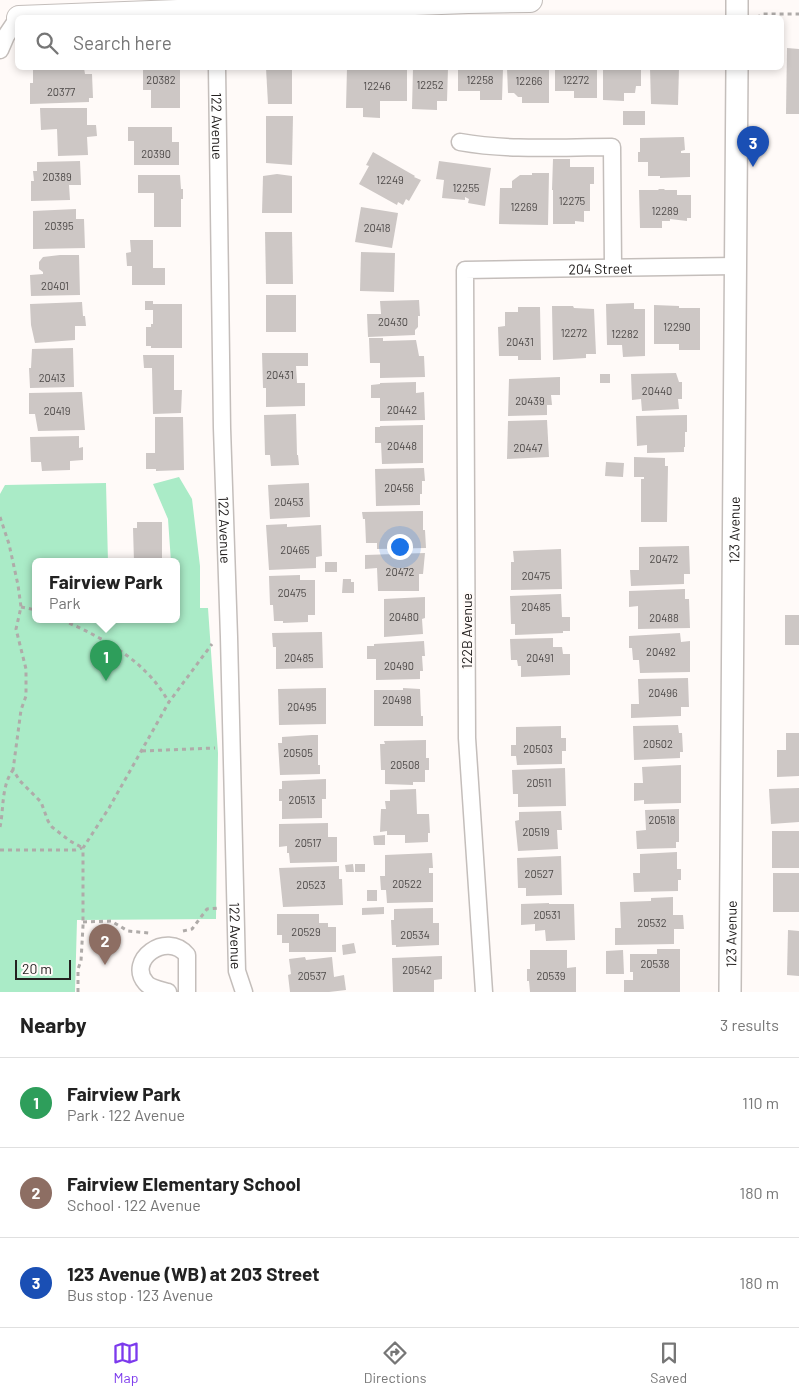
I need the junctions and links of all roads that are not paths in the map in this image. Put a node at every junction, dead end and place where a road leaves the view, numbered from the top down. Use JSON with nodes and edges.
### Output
{"nodes":[{"id":1,"x":468,"y":0,"type":"edge"},
{"id":2,"x":530,"y":0,"type":"edge"},
{"id":3,"x":737,"y":0,"type":"edge"},
{"id":4,"x":217,"y":14,"type":"edge"},
{"id":5,"x":167,"y":15,"type":"edge"},
{"id":6,"x":737,"y":15,"type":"edge"},
{"id":7,"x":0,"y":18,"type":"edge"},
{"id":8,"x":15,"y":18,"type":"edge"},
{"id":9,"x":15,"y":22,"type":"edge"},
{"id":10,"x":0,"y":50,"type":"edge"},
{"id":11,"x":217,"y":70,"type":"edge"},
{"id":12,"x":737,"y":70,"type":"edge"},
{"id":13,"x":460,"y":142,"type":"dead end"},
{"id":14,"x":735,"y":266,"type":"junction"},
{"id":15,"x":613,"y":267,"type":"junction"},
{"id":16,"x":465,"y":270,"type":"joint"},
{"id":17,"x":168,"y":992,"type":"edge"},
{"id":18,"x":187,"y":992,"type":"edge"},
{"id":19,"x":244,"y":992,"type":"edge"},
{"id":20,"x":484,"y":992,"type":"edge"},
{"id":21,"x":730,"y":992,"type":"edge"}],
"edges":[{"from":1,"to":2,"type":"main road"},
{"from":1,"to":4,"type":"main road"},
{"from":3,"to":6,"type":"street"},
{"from":4,"to":5,"type":"main road"},
{"from":7,"to":8,"type":"main road"},
{"from":9,"to":10,"type":"street"},
{"from":11,"to":19,"type":"street","name":"122 Avenue"},
{"from":12,"to":14,"type":"street","name":"123 Avenue"},
{"from":13,"to":15,"type":"street"},
{"from":14,"to":15,"type":"street","name":"204 Street"},
{"from":14,"to":21,"type":"street","name":"123 Avenue"},
{"from":15,"to":16,"type":"street","name":"204 Street"},
{"from":16,"to":20,"type":"street","name":"122B Avenue"},
{"from":17,"to":18,"type":"street"}]}
